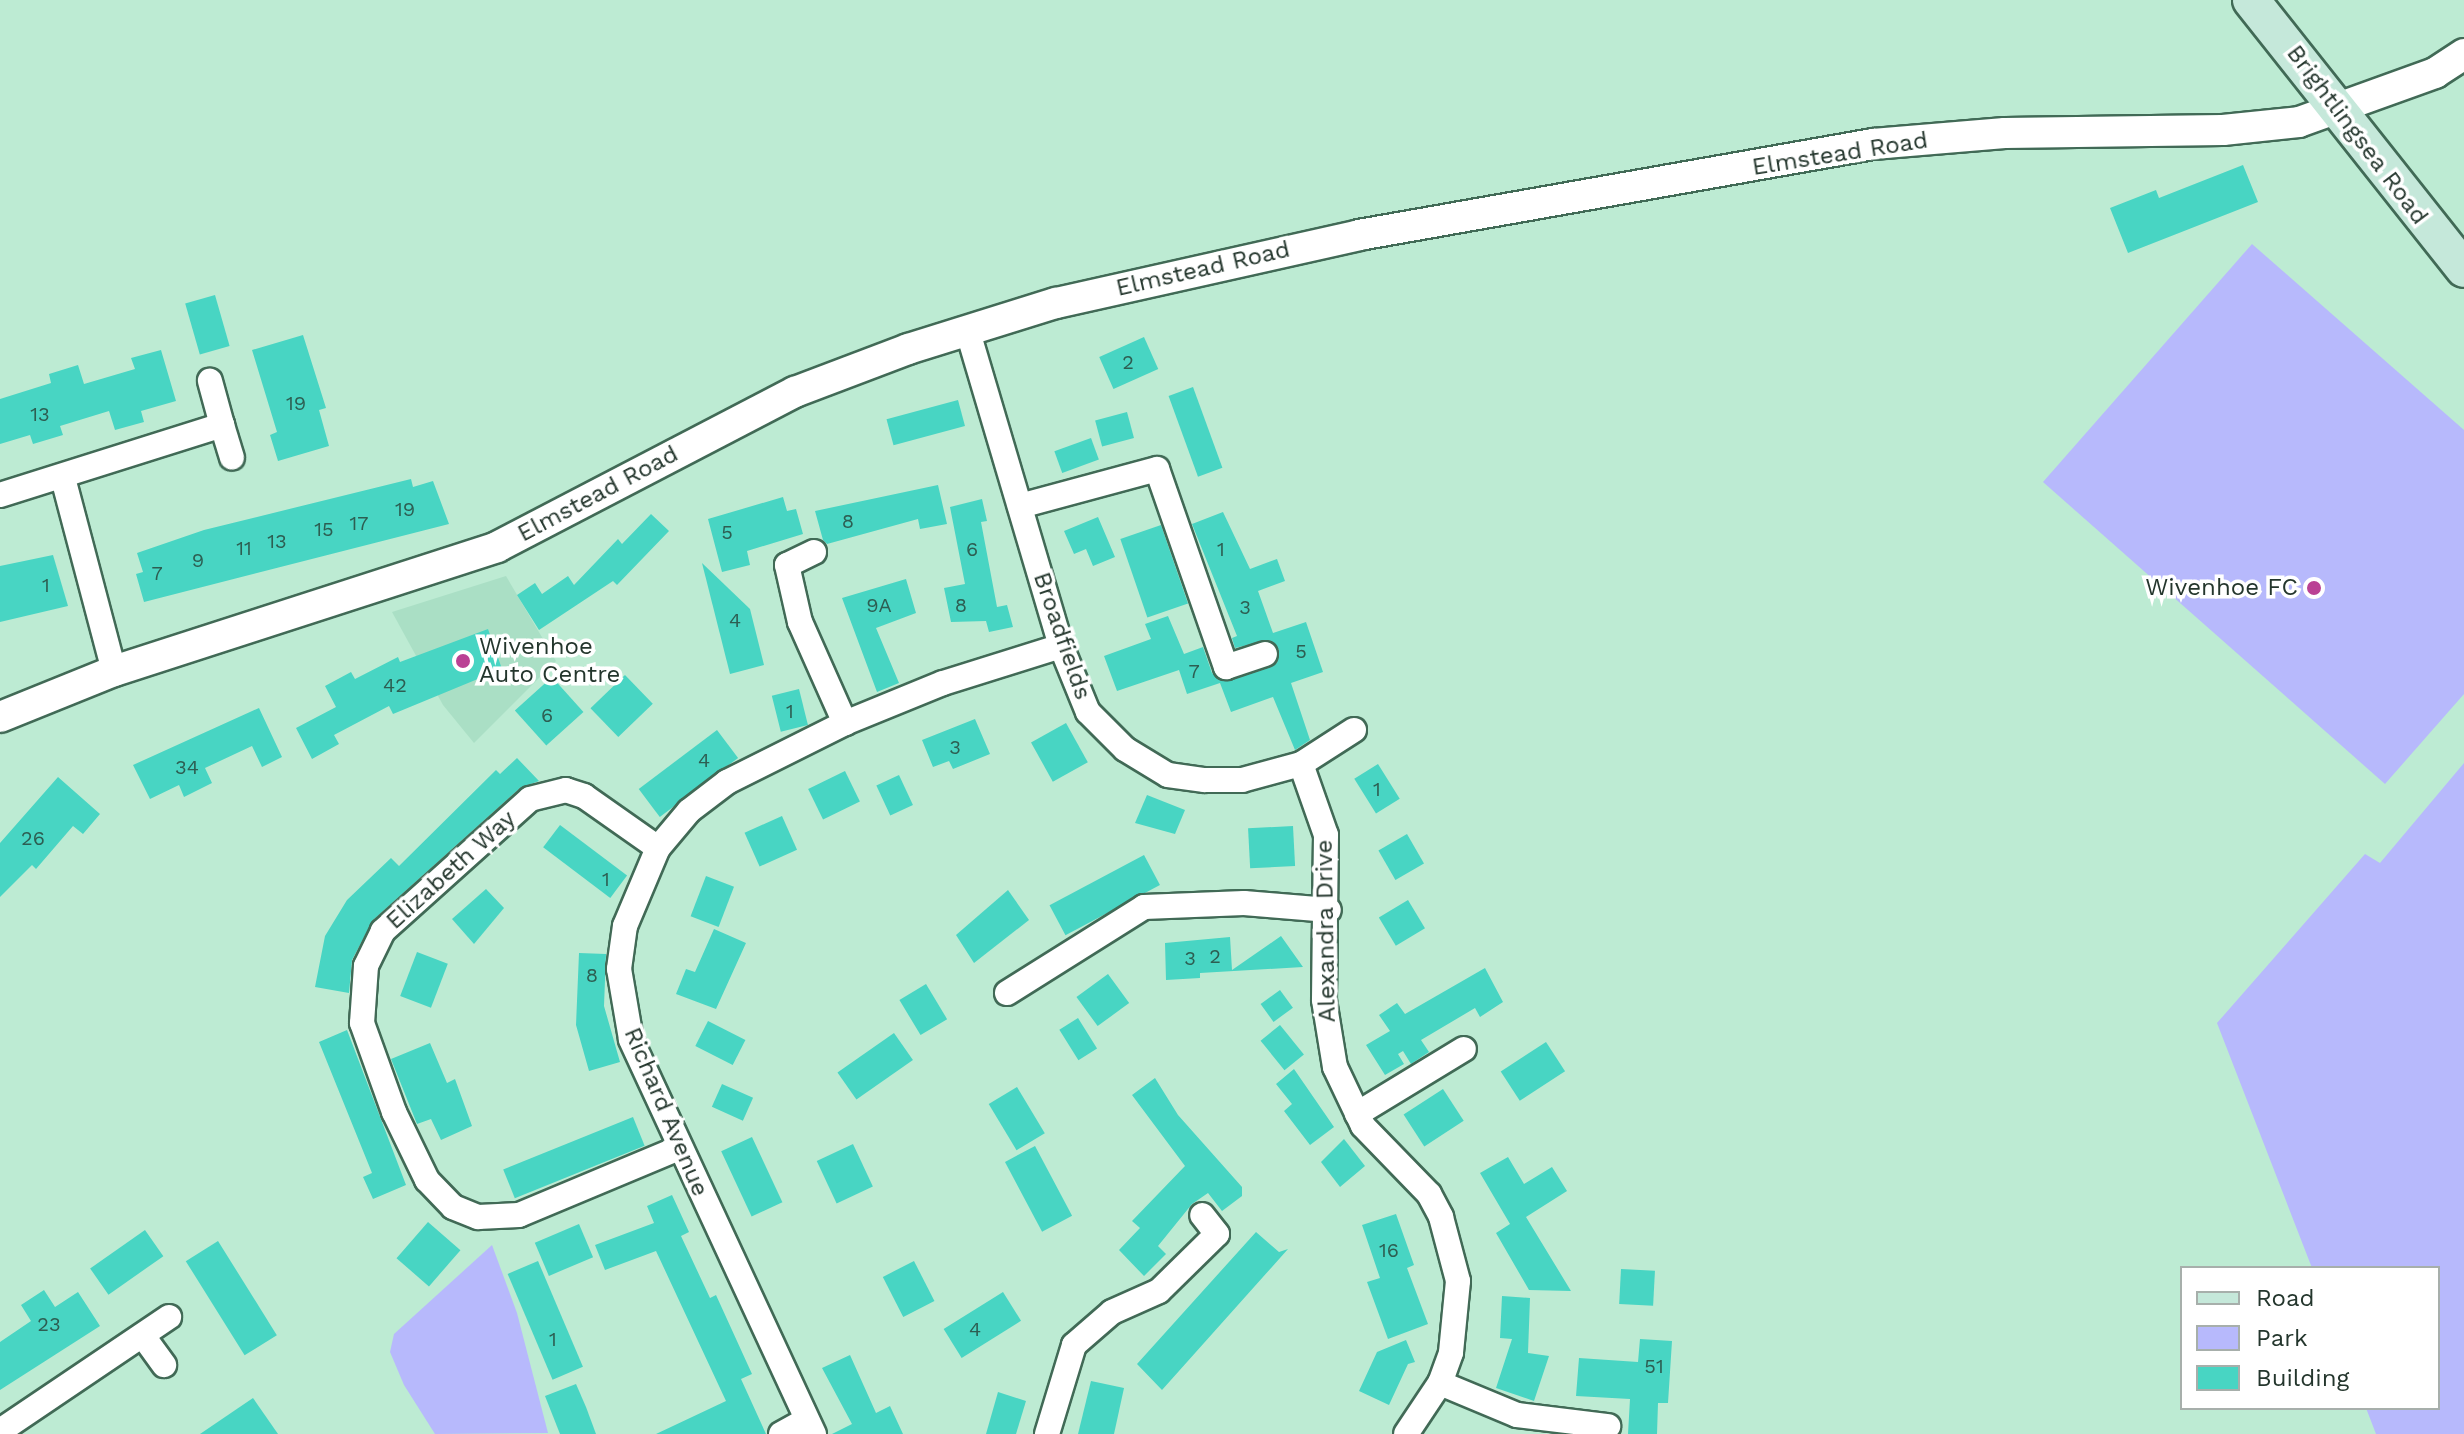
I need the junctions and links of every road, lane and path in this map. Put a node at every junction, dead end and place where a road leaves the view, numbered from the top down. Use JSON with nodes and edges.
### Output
{"nodes":[{"id":1,"x":2251,"y":0,"type":"edge"},
{"id":2,"x":2464,"y":54,"type":"edge"},
{"id":3,"x":2337,"y":113,"type":"junction"},
{"id":4,"x":2464,"y":269,"type":"edge"},
{"id":5,"x":968,"y":332,"type":"junction"},
{"id":6,"x":210,"y":381,"type":"dead end"},
{"id":7,"x":222,"y":425,"type":"junction"},
{"id":8,"x":232,"y":457,"type":"dead end"},
{"id":9,"x":63,"y":478,"type":"junction"},
{"id":10,"x":0,"y":495,"type":"edge"},
{"id":11,"x":1020,"y":506,"type":"junction"},
{"id":12,"x":814,"y":552,"type":"dead end"},
{"id":13,"x":1061,"y":646,"type":"junction"},
{"id":14,"x":1265,"y":654,"type":"dead end"},
{"id":15,"x":114,"y":671,"type":"junction"},
{"id":16,"x":0,"y":717,"type":"edge"},
{"id":17,"x":845,"y":723,"type":"junction"},
{"id":18,"x":1354,"y":730,"type":"dead end"},
{"id":19,"x":1301,"y":764,"type":"junction"},
{"id":20,"x":658,"y":848,"type":"junction"},
{"id":21,"x":1329,"y":910,"type":"junction"},
{"id":22,"x":1007,"y":993,"type":"dead end"},
{"id":23,"x":1464,"y":1049,"type":"dead end"},
{"id":24,"x":1357,"y":1114,"type":"junction"},
{"id":25,"x":679,"y":1148,"type":"junction"},
{"id":26,"x":1202,"y":1215,"type":"dead end"},
{"id":27,"x":169,"y":1317,"type":"dead end"},
{"id":28,"x":143,"y":1336,"type":"junction"},
{"id":29,"x":164,"y":1365,"type":"dead end"},
{"id":30,"x":1440,"y":1383,"type":"junction"},
{"id":31,"x":1608,"y":1426,"type":"dead end"},
{"id":32,"x":810,"y":1427,"type":"edge"},
{"id":33,"x":0,"y":1431,"type":"edge"},
{"id":34,"x":781,"y":1434,"type":"edge"},
{"id":35,"x":1047,"y":1434,"type":"edge"},
{"id":36,"x":1406,"y":1434,"type":"edge"}],
"edges":[{"from":1,"to":3,"type":"main road","name":"Brightlingsea Road"},
{"from":2,"to":3,"type":"street","name":"Elmstead Road"},
{"from":3,"to":4,"type":"main road","name":"Brightlingsea Road"},
{"from":3,"to":5,"type":"street","name":"Elmstead Road"},
{"from":5,"to":11,"type":"street","name":"Broadfields"},
{"from":5,"to":15,"type":"street","name":"Elmstead Road"},
{"from":6,"to":7,"type":"street"},
{"from":7,"to":8,"type":"street"},
{"from":7,"to":9,"type":"street"},
{"from":9,"to":10,"type":"street"},
{"from":9,"to":15,"type":"street"},
{"from":11,"to":13,"type":"street","name":"Broadfields"},
{"from":11,"to":14,"type":"street"},
{"from":12,"to":17,"type":"street"},
{"from":13,"to":17,"type":"street","name":"Richard Avenue"},
{"from":13,"to":19,"type":"street","name":"Broadfields"},
{"from":15,"to":16,"type":"street","name":"Elmstead Road"},
{"from":17,"to":20,"type":"street","name":"Richard Avenue"},
{"from":18,"to":19,"type":"street","name":"Broadfields"},
{"from":19,"to":21,"type":"street","name":"Alexandra Drive"},
{"from":20,"to":25,"type":"street","name":"Richard Avenue"},
{"from":20,"to":25,"type":"street","name":"Elizabeth Way"},
{"from":21,"to":22,"type":"street"},
{"from":21,"to":24,"type":"street","name":"Alexandra Drive"},
{"from":23,"to":24,"type":"street"},
{"from":24,"to":30,"type":"street","name":"Alexandra Drive"},
{"from":25,"to":32,"type":"street","name":"Richard Avenue"},
{"from":26,"to":35,"type":"street"},
{"from":27,"to":28,"type":"street"},
{"from":28,"to":29,"type":"street"},
{"from":28,"to":33,"type":"street"},
{"from":30,"to":31,"type":"street"},
{"from":30,"to":36,"type":"street","name":"Alexandra Drive"},
{"from":32,"to":34,"type":"street"}]}
